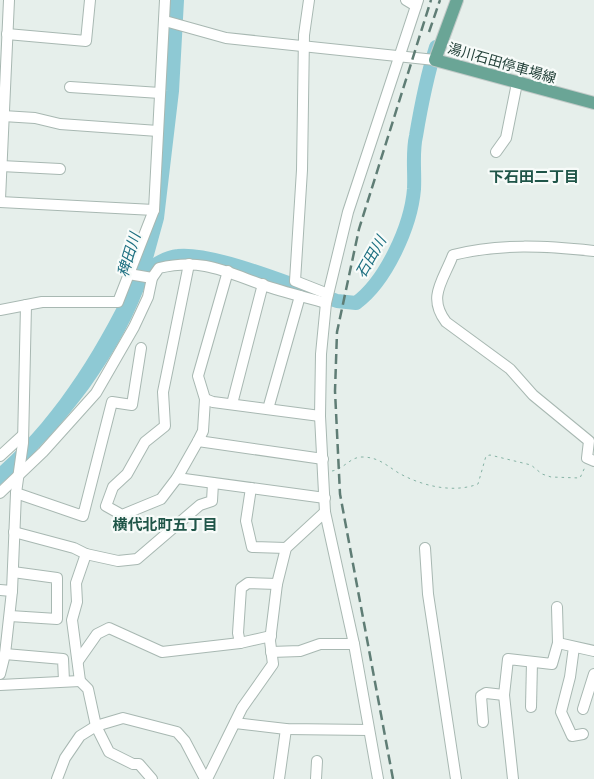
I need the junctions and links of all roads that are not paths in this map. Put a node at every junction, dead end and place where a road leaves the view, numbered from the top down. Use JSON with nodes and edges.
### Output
{"nodes":[{"id":1,"x":9,"y":0,"type":"edge"},
{"id":2,"x":90,"y":0,"type":"edge"},
{"id":3,"x":165,"y":0,"type":"edge"},
{"id":4,"x":309,"y":0,"type":"edge"},
{"id":5,"x":406,"y":0,"type":"edge"},
{"id":6,"x":457,"y":0,"type":"edge"},
{"id":7,"x":417,"y":3,"type":"edge"},
{"id":8,"x":4,"y":21,"type":"edge"},
{"id":9,"x":165,"y":21,"type":"junction"},
{"id":10,"x":7,"y":34,"type":"junction"},
{"id":11,"x":3,"y":47,"type":"edge"},
{"id":12,"x":304,"y":47,"type":"junction"},
{"id":13,"x":401,"y":55,"type":"junction"},
{"id":14,"x":435,"y":60,"type":"junction"},
{"id":15,"x":517,"y":83,"type":"junction"},
{"id":16,"x":70,"y":87,"type":"dead end"},
{"id":17,"x":160,"y":94,"type":"junction"},
{"id":18,"x":594,"y":103,"type":"edge"},
{"id":19,"x":2,"y":105,"type":"edge"},
{"id":20,"x":3,"y":116,"type":"junction"},
{"id":21,"x":158,"y":131,"type":"junction"},
{"id":22,"x":496,"y":152,"type":"dead end"},
{"id":23,"x":1,"y":160,"type":"edge"},
{"id":24,"x":60,"y":169,"type":"dead end"},
{"id":25,"x":0,"y":200,"type":"edge"},
{"id":26,"x":154,"y":210,"type":"junction"},
{"id":27,"x":594,"y":251,"type":"edge"},
{"id":28,"x":189,"y":264,"type":"junction"},
{"id":29,"x":228,"y":271,"type":"junction"},
{"id":30,"x":129,"y":274,"type":"junction"},
{"id":31,"x":152,"y":278,"type":"junction"},
{"id":32,"x":262,"y":284,"type":"junction"},
{"id":33,"x":300,"y":296,"type":"junction"},
{"id":34,"x":327,"y":298,"type":"junction"},
{"id":35,"x":26,"y":304,"type":"junction"},
{"id":36,"x":0,"y":310,"type":"edge"},
{"id":37,"x":141,"y":348,"type":"dead end"},
{"id":38,"x":205,"y":399,"type":"junction"},
{"id":39,"x":232,"y":404,"type":"junction"},
{"id":40,"x":268,"y":409,"type":"junction"},
{"id":41,"x":320,"y":416,"type":"junction"},
{"id":42,"x":23,"y":439,"type":"junction"},
{"id":43,"x":198,"y":441,"type":"junction"},
{"id":44,"x":0,"y":456,"type":"edge"},
{"id":45,"x":323,"y":459,"type":"junction"},
{"id":46,"x":591,"y":460,"type":"edge"},
{"id":47,"x":19,"y":475,"type":"junction"},
{"id":48,"x":177,"y":478,"type":"junction"},
{"id":49,"x":213,"y":483,"type":"junction"},
{"id":50,"x":251,"y":488,"type":"junction"},
{"id":51,"x":16,"y":493,"type":"junction"},
{"id":52,"x":0,"y":494,"type":"edge"},
{"id":53,"x":325,"y":498,"type":"junction"},
{"id":54,"x":325,"y":512,"type":"junction"},
{"id":55,"x":14,"y":532,"type":"junction"},
{"id":56,"x":286,"y":548,"type":"junction"},
{"id":57,"x":425,"y":548,"type":"dead end"},
{"id":58,"x":86,"y":554,"type":"junction"},
{"id":59,"x":13,"y":572,"type":"junction"},
{"id":60,"x":277,"y":584,"type":"junction"},
{"id":61,"x":0,"y":590,"type":"edge"},
{"id":62,"x":12,"y":591,"type":"junction"},
{"id":63,"x":557,"y":607,"type":"dead end"},
{"id":64,"x":10,"y":616,"type":"junction"},
{"id":65,"x":271,"y":636,"type":"junction"},
{"id":66,"x":3,"y":643,"type":"edge"},
{"id":67,"x":240,"y":643,"type":"junction"},
{"id":68,"x":558,"y":643,"type":"junction"},
{"id":69,"x":354,"y":644,"type":"junction"},
{"id":70,"x":574,"y":646,"type":"junction"},
{"id":71,"x":271,"y":652,"type":"junction"},
{"id":72,"x":594,"y":652,"type":"edge"},
{"id":73,"x":5,"y":654,"type":"junction"},
{"id":74,"x":78,"y":662,"type":"junction"},
{"id":75,"x":532,"y":662,"type":"junction"},
{"id":76,"x":0,"y":674,"type":"edge"},
{"id":77,"x":594,"y":674,"type":"edge"},
{"id":78,"x":80,"y":680,"type":"junction"},
{"id":79,"x":64,"y":682,"type":"junction"},
{"id":80,"x":0,"y":685,"type":"edge"},
{"id":81,"x":504,"y":694,"type":"junction"},
{"id":82,"x":531,"y":707,"type":"dead end"},
{"id":83,"x":583,"y":709,"type":"dead end"},
{"id":84,"x":483,"y":722,"type":"dead end"},
{"id":85,"x":234,"y":723,"type":"junction"},
{"id":86,"x":96,"y":726,"type":"junction"},
{"id":87,"x":286,"y":729,"type":"junction"},
{"id":88,"x":369,"y":730,"type":"junction"},
{"id":89,"x":583,"y":734,"type":"dead end"},
{"id":90,"x":317,"y":761,"type":"dead end"},
{"id":91,"x":58,"y":779,"type":"edge"},
{"id":92,"x":152,"y":779,"type":"edge"},
{"id":93,"x":206,"y":779,"type":"edge"},
{"id":94,"x":279,"y":779,"type":"edge"},
{"id":95,"x":316,"y":779,"type":"edge"},
{"id":96,"x":378,"y":779,"type":"edge"},
{"id":97,"x":456,"y":779,"type":"edge"},
{"id":98,"x":513,"y":779,"type":"edge"}],
"edges":[{"from":1,"to":8,"type":"street"},
{"from":2,"to":10,"type":"street"},
{"from":3,"to":9,"type":"street"},
{"from":4,"to":12,"type":"street"},
{"from":5,"to":7,"type":"street"},
{"from":6,"to":14,"type":"main road","name":"湯川石田停車場線"},
{"from":7,"to":13,"type":"street"},
{"from":8,"to":10,"type":"street"},
{"from":9,"to":12,"type":"street"},
{"from":9,"to":17,"type":"street"},
{"from":10,"to":11,"type":"street"},
{"from":11,"to":19,"type":"street"},
{"from":12,"to":13,"type":"street"},
{"from":12,"to":34,"type":"street"},
{"from":13,"to":14,"type":"street"},
{"from":13,"to":34,"type":"street"},
{"from":14,"to":15,"type":"main road","name":"湯川石田停車場線"},
{"from":15,"to":18,"type":"main road","name":"湯川石田停車場線"},
{"from":15,"to":22,"type":"street"},
{"from":16,"to":17,"type":"street"},
{"from":17,"to":21,"type":"street"},
{"from":19,"to":20,"type":"street"},
{"from":20,"to":21,"type":"street"},
{"from":20,"to":23,"type":"street"},
{"from":21,"to":26,"type":"street"},
{"from":23,"to":24,"type":"street"},
{"from":23,"to":25,"type":"street"},
{"from":25,"to":26,"type":"street"},
{"from":26,"to":30,"type":"street"},
{"from":27,"to":46,"type":"street"},
{"from":28,"to":29,"type":"street"},
{"from":28,"to":31,"type":"street"},
{"from":28,"to":48,"type":"street"},
{"from":29,"to":32,"type":"street"},
{"from":29,"to":38,"type":"street"},
{"from":30,"to":31,"type":"street"},
{"from":30,"to":35,"type":"street"},
{"from":31,"to":47,"type":"street"},
{"from":32,"to":33,"type":"street"},
{"from":32,"to":39,"type":"street"},
{"from":33,"to":34,"type":"street"},
{"from":33,"to":40,"type":"street"},
{"from":34,"to":41,"type":"street"},
{"from":35,"to":36,"type":"street"},
{"from":35,"to":42,"type":"street"},
{"from":37,"to":51,"type":"street"},
{"from":38,"to":39,"type":"street"},
{"from":38,"to":43,"type":"street"},
{"from":39,"to":40,"type":"street"},
{"from":40,"to":41,"type":"street"},
{"from":41,"to":45,"type":"street"},
{"from":42,"to":44,"type":"street"},
{"from":42,"to":47,"type":"street"},
{"from":43,"to":45,"type":"street"},
{"from":43,"to":48,"type":"street"},
{"from":45,"to":53,"type":"street"},
{"from":47,"to":51,"type":"street"},
{"from":47,"to":52,"type":"street"},
{"from":48,"to":49,"type":"street"},
{"from":49,"to":50,"type":"street"},
{"from":49,"to":58,"type":"street"},
{"from":50,"to":53,"type":"street"},
{"from":50,"to":56,"type":"street"},
{"from":51,"to":55,"type":"street"},
{"from":53,"to":54,"type":"street"},
{"from":54,"to":56,"type":"street"},
{"from":54,"to":69,"type":"street"},
{"from":55,"to":58,"type":"street"},
{"from":55,"to":59,"type":"street"},
{"from":56,"to":60,"type":"street"},
{"from":57,"to":97,"type":"street"},
{"from":58,"to":74,"type":"street"},
{"from":59,"to":62,"type":"street"},
{"from":59,"to":64,"type":"street"},
{"from":60,"to":65,"type":"street"},
{"from":60,"to":67,"type":"street"},
{"from":61,"to":62,"type":"street"},
{"from":62,"to":64,"type":"street"},
{"from":63,"to":68,"type":"street"},
{"from":64,"to":66,"type":"street"},
{"from":65,"to":67,"type":"street"},
{"from":65,"to":71,"type":"street"},
{"from":66,"to":73,"type":"street"},
{"from":67,"to":74,"type":"street"},
{"from":68,"to":70,"type":"street"},
{"from":68,"to":75,"type":"street"},
{"from":69,"to":71,"type":"street"},
{"from":69,"to":88,"type":"street"},
{"from":70,"to":72,"type":"street"},
{"from":70,"to":89,"type":"street"},
{"from":71,"to":85,"type":"street"},
{"from":73,"to":76,"type":"street"},
{"from":73,"to":79,"type":"street"},
{"from":74,"to":78,"type":"street"},
{"from":75,"to":81,"type":"street"},
{"from":75,"to":82,"type":"street"},
{"from":77,"to":83,"type":"street"},
{"from":78,"to":79,"type":"street"},
{"from":78,"to":86,"type":"street"},
{"from":79,"to":80,"type":"street"},
{"from":81,"to":84,"type":"street"},
{"from":81,"to":98,"type":"street"},
{"from":85,"to":87,"type":"street"},
{"from":85,"to":93,"type":"street"},
{"from":86,"to":91,"type":"street"},
{"from":86,"to":92,"type":"street"},
{"from":86,"to":93,"type":"street"},
{"from":87,"to":88,"type":"street"},
{"from":87,"to":94,"type":"street"},
{"from":88,"to":96,"type":"street"},
{"from":90,"to":95,"type":"street"}]}
